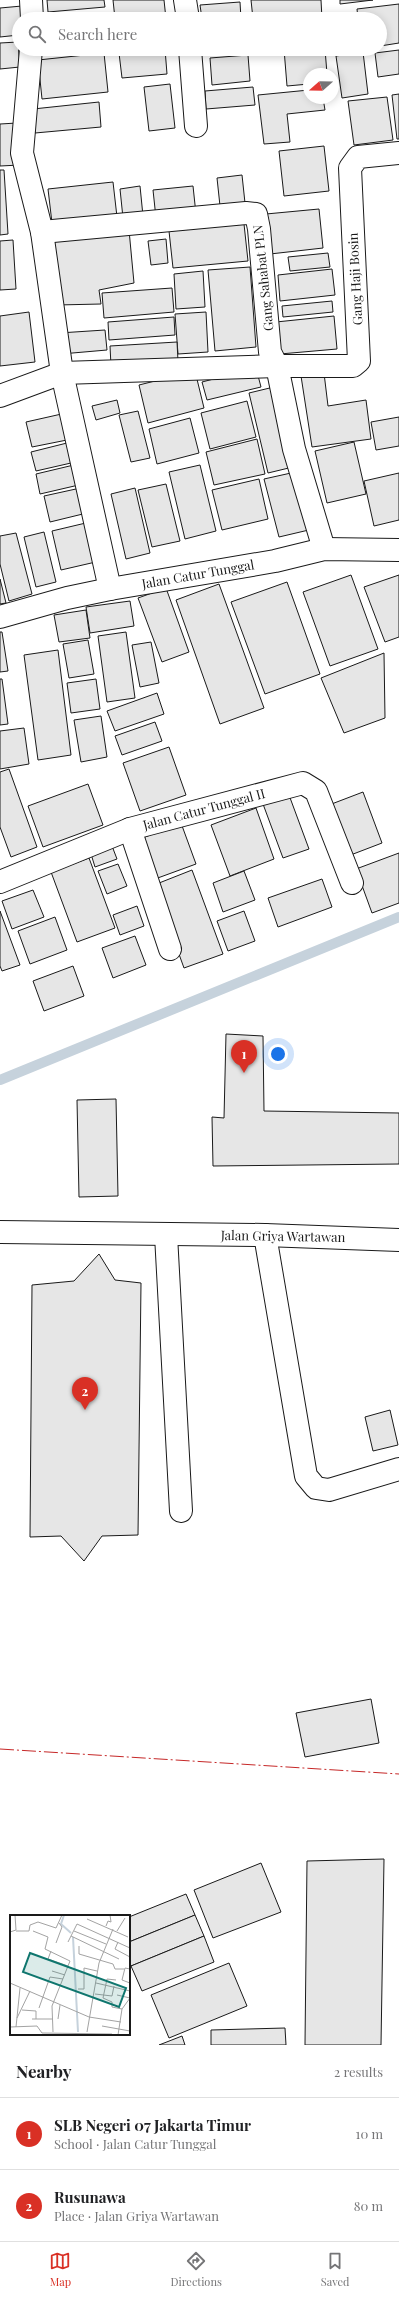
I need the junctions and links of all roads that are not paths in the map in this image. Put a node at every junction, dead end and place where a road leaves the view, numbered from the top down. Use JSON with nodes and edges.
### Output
{"nodes":[{"id":1,"x":31,"y":0,"type":"edge"},
{"id":2,"x":185,"y":0,"type":"edge"},
{"id":3,"x":32,"y":12,"type":"edge"},
{"id":4,"x":187,"y":12,"type":"edge"},
{"id":5,"x":30,"y":56,"type":"edge"},
{"id":6,"x":191,"y":56,"type":"edge"},
{"id":7,"x":196,"y":126,"type":"dead end"},
{"id":8,"x":399,"y":153,"type":"edge"},
{"id":9,"x":42,"y":232,"type":"junction"},
{"id":10,"x":277,"y":366,"type":"junction"},
{"id":11,"x":62,"y":373,"type":"junction"},
{"id":12,"x":0,"y":396,"type":"edge"},
{"id":13,"x":324,"y":550,"type":"junction"},
{"id":14,"x":399,"y":550,"type":"edge"},
{"id":15,"x":110,"y":589,"type":"junction"},
{"id":16,"x":0,"y":617,"type":"edge"},
{"id":17,"x":130,"y":829,"type":"junction"},
{"id":18,"x":0,"y":882,"type":"edge"},
{"id":19,"x":352,"y":883,"type":"dead end"},
{"id":20,"x":170,"y":949,"type":"dead end"},
{"id":21,"x":0,"y":1232,"type":"edge"},
{"id":22,"x":166,"y":1234,"type":"junction"},
{"id":23,"x":265,"y":1235,"type":"junction"},
{"id":24,"x":399,"y":1240,"type":"edge"},
{"id":25,"x":399,"y":1469,"type":"edge"},
{"id":26,"x":181,"y":1511,"type":"dead end"}],
"edges":[{"from":1,"to":3,"type":"street"},
{"from":2,"to":4,"type":"street"},
{"from":5,"to":9,"type":"street"},
{"from":6,"to":7,"type":"street"},
{"from":8,"to":10,"type":"street","name":"Gang Haji Bosin"},
{"from":9,"to":10,"type":"street","name":"Gang Sahabat PLN"},
{"from":9,"to":11,"type":"street"},
{"from":10,"to":11,"type":"street"},
{"from":10,"to":13,"type":"street","name":"Gang Sahabat PLN"},
{"from":11,"to":12,"type":"street"},
{"from":11,"to":15,"type":"street"},
{"from":13,"to":14,"type":"street","name":"Jalan Catur Tunggal"},
{"from":13,"to":15,"type":"street","name":"Jalan Catur Tunggal"},
{"from":15,"to":16,"type":"street","name":"Jalan Catur Tunggal"},
{"from":17,"to":18,"type":"street","name":"Jalan Catur Tunggal II"},
{"from":17,"to":19,"type":"street","name":"Jalan Catur Tunggal II"},
{"from":17,"to":20,"type":"street"},
{"from":21,"to":22,"type":"street","name":"Jalan Griya Wartawan"},
{"from":22,"to":23,"type":"street","name":"Jalan Griya Wartawan"},
{"from":22,"to":26,"type":"street"},
{"from":23,"to":24,"type":"street","name":"Jalan Griya Wartawan"},
{"from":23,"to":25,"type":"street"}]}
